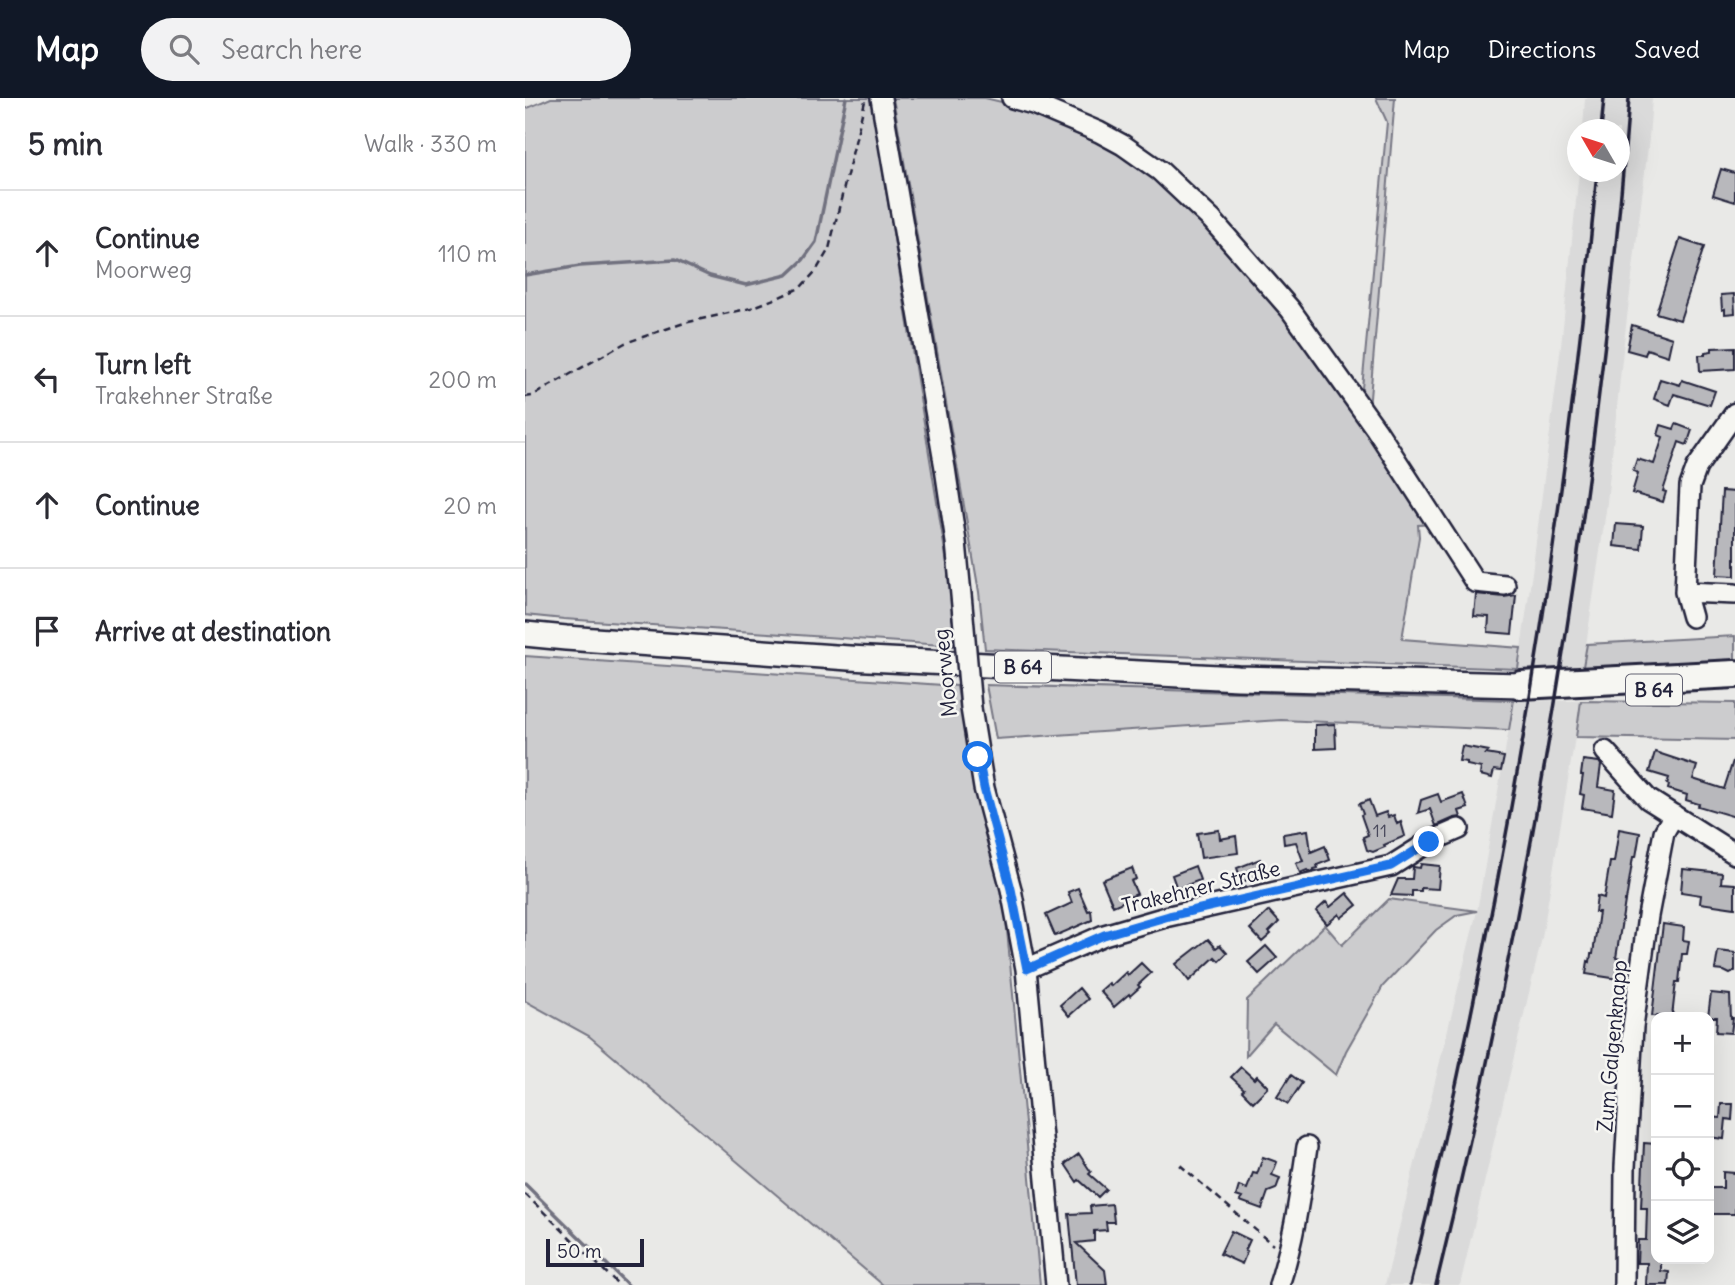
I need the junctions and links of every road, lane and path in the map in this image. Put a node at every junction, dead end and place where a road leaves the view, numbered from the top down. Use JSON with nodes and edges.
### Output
{"nodes":[{"id":1,"x":866,"y":98,"type":"edge"},
{"id":2,"x":881,"y":98,"type":"edge"},
{"id":3,"x":1012,"y":98,"type":"edge"},
{"id":4,"x":525,"y":397,"type":"edge"},
{"id":5,"x":1735,"y":413,"type":"edge"},
{"id":6,"x":1505,"y":585,"type":"dead end"},
{"id":7,"x":1685,"y":592,"type":"junction"},
{"id":8,"x":1735,"y":594,"type":"edge"},
{"id":9,"x":1692,"y":617,"type":"dead end"},
{"id":10,"x":525,"y":634,"type":"edge"},
{"id":11,"x":1735,"y":674,"type":"edge"},
{"id":12,"x":1521,"y":685,"type":"junction"},
{"id":13,"x":1735,"y":690,"type":"edge"},
{"id":14,"x":1605,"y":751,"type":"dead end"},
{"id":15,"x":1674,"y":816,"type":"junction"},
{"id":16,"x":1459,"y":829,"type":"dead end"},
{"id":17,"x":1735,"y":854,"type":"edge"},
{"id":18,"x":1027,"y":969,"type":"junction"},
{"id":19,"x":1307,"y":1147,"type":"dead end"},
{"id":20,"x":1180,"y":1165,"type":"dead end"},
{"id":21,"x":525,"y":1194,"type":"edge"},
{"id":22,"x":1289,"y":1255,"type":"junction"},
{"id":23,"x":619,"y":1285,"type":"edge"},
{"id":24,"x":1056,"y":1285,"type":"edge"},
{"id":25,"x":1279,"y":1285,"type":"edge"},
{"id":26,"x":1623,"y":1285,"type":"edge"}],
"edges":[{"from":1,"to":4,"type":"path"},
{"from":2,"to":18,"type":"street","name":"Moorweg","bridge":true},
{"from":3,"to":6,"type":"street"},
{"from":5,"to":7,"type":"street"},
{"from":7,"to":8,"type":"street"},
{"from":7,"to":9,"type":"street"},
{"from":10,"to":12,"type":"main road","number":"B 64"},
{"from":11,"to":12,"type":"highway","number":"B 64"},
{"from":12,"to":13,"type":"highway","number":"B 64"},
{"from":14,"to":15,"type":"street"},
{"from":15,"to":17,"type":"street"},
{"from":15,"to":26,"type":"street","name":"Zum Galgenknapp"},
{"from":16,"to":18,"type":"street","name":"Trakehner Straße"},
{"from":18,"to":24,"type":"street","name":"Moorweg"},
{"from":19,"to":22,"type":"street"},
{"from":20,"to":22,"type":"path"},
{"from":21,"to":23,"type":"path"},
{"from":22,"to":25,"type":"street"}]}
